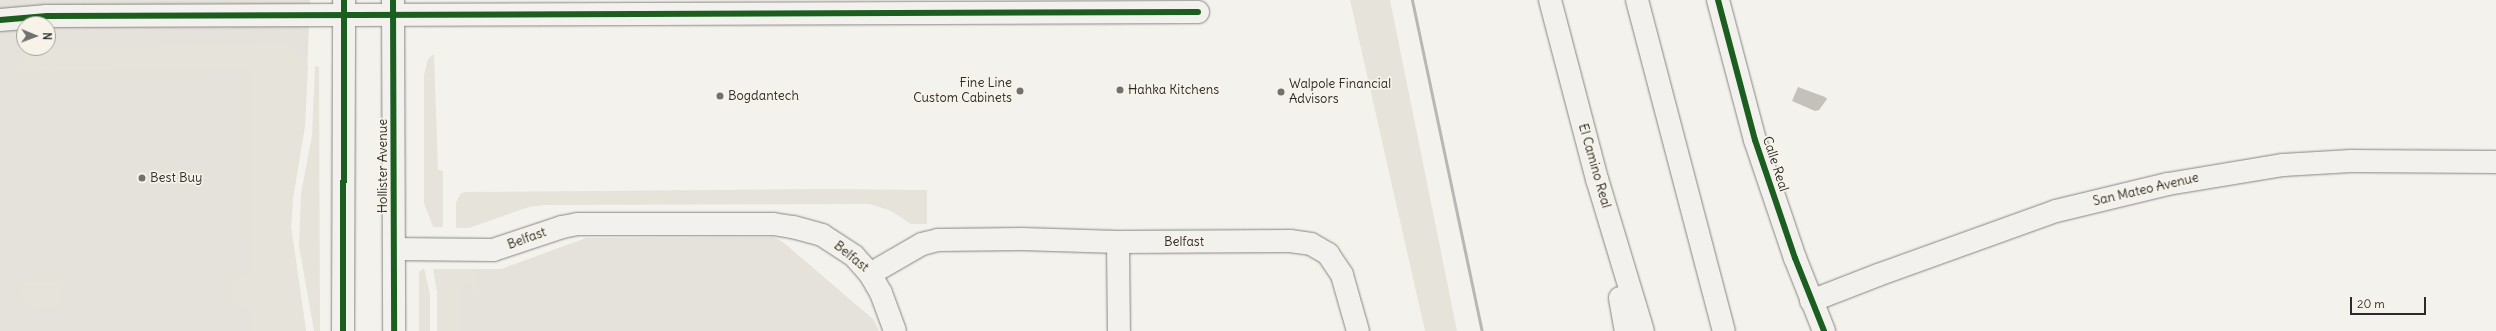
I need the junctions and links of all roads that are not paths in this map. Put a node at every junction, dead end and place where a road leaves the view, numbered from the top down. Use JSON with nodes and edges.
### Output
{"nodes":[{"id":1,"x":1550,"y":0,"type":"edge"},
{"id":2,"x":1637,"y":0,"type":"edge"},
{"id":3,"x":1718,"y":0,"type":"edge"},
{"id":4,"x":344,"y":8,"type":"edge"},
{"id":5,"x":393,"y":8,"type":"edge"},
{"id":6,"x":1198,"y":12,"type":"dead end"},
{"id":7,"x":0,"y":20,"type":"edge"},
{"id":8,"x":2496,"y":162,"type":"edge"},
{"id":9,"x":1597,"y":179,"type":"junction"},
{"id":10,"x":1118,"y":242,"type":"junction"},
{"id":11,"x":394,"y":249,"type":"junction"},
{"id":12,"x":870,"y":274,"type":"junction"},
{"id":13,"x":1811,"y":301,"type":"junction"},
{"id":14,"x":343,"y":331,"type":"edge"},
{"id":15,"x":394,"y":331,"type":"edge"},
{"id":16,"x":895,"y":331,"type":"edge"},
{"id":17,"x":1119,"y":331,"type":"edge"},
{"id":18,"x":1358,"y":331,"type":"edge"},
{"id":19,"x":1626,"y":331,"type":"edge"},
{"id":20,"x":1643,"y":331,"type":"edge"},
{"id":21,"x":1724,"y":331,"type":"edge"},
{"id":22,"x":1824,"y":331,"type":"edge"}],
"edges":[{"from":1,"to":9,"type":"main road","name":"El Camino Real"},
{"from":2,"to":21,"type":"main road"},
{"from":3,"to":13,"type":"main road","name":"Calle Real"},
{"from":4,"to":5,"type":"main road"},
{"from":4,"to":7,"type":"main road"},
{"from":4,"to":14,"type":"main road"},
{"from":5,"to":6,"type":"main road"},
{"from":5,"to":11,"type":"main road","name":"Hollister Avenue"},
{"from":8,"to":13,"type":"main road","name":"San Mateo Avenue"},
{"from":9,"to":19,"type":"main road"},
{"from":9,"to":20,"type":"main road","name":"El Camino Real"},
{"from":10,"to":12,"type":"main road","name":"Belfast"},
{"from":10,"to":17,"type":"main road"},
{"from":10,"to":18,"type":"main road","name":"Belfast"},
{"from":11,"to":12,"type":"main road","name":"Belfast"},
{"from":11,"to":15,"type":"main road","name":"Hollister Avenue"},
{"from":12,"to":16,"type":"main road"},
{"from":13,"to":22,"type":"main road","name":"Calle Real"}]}
